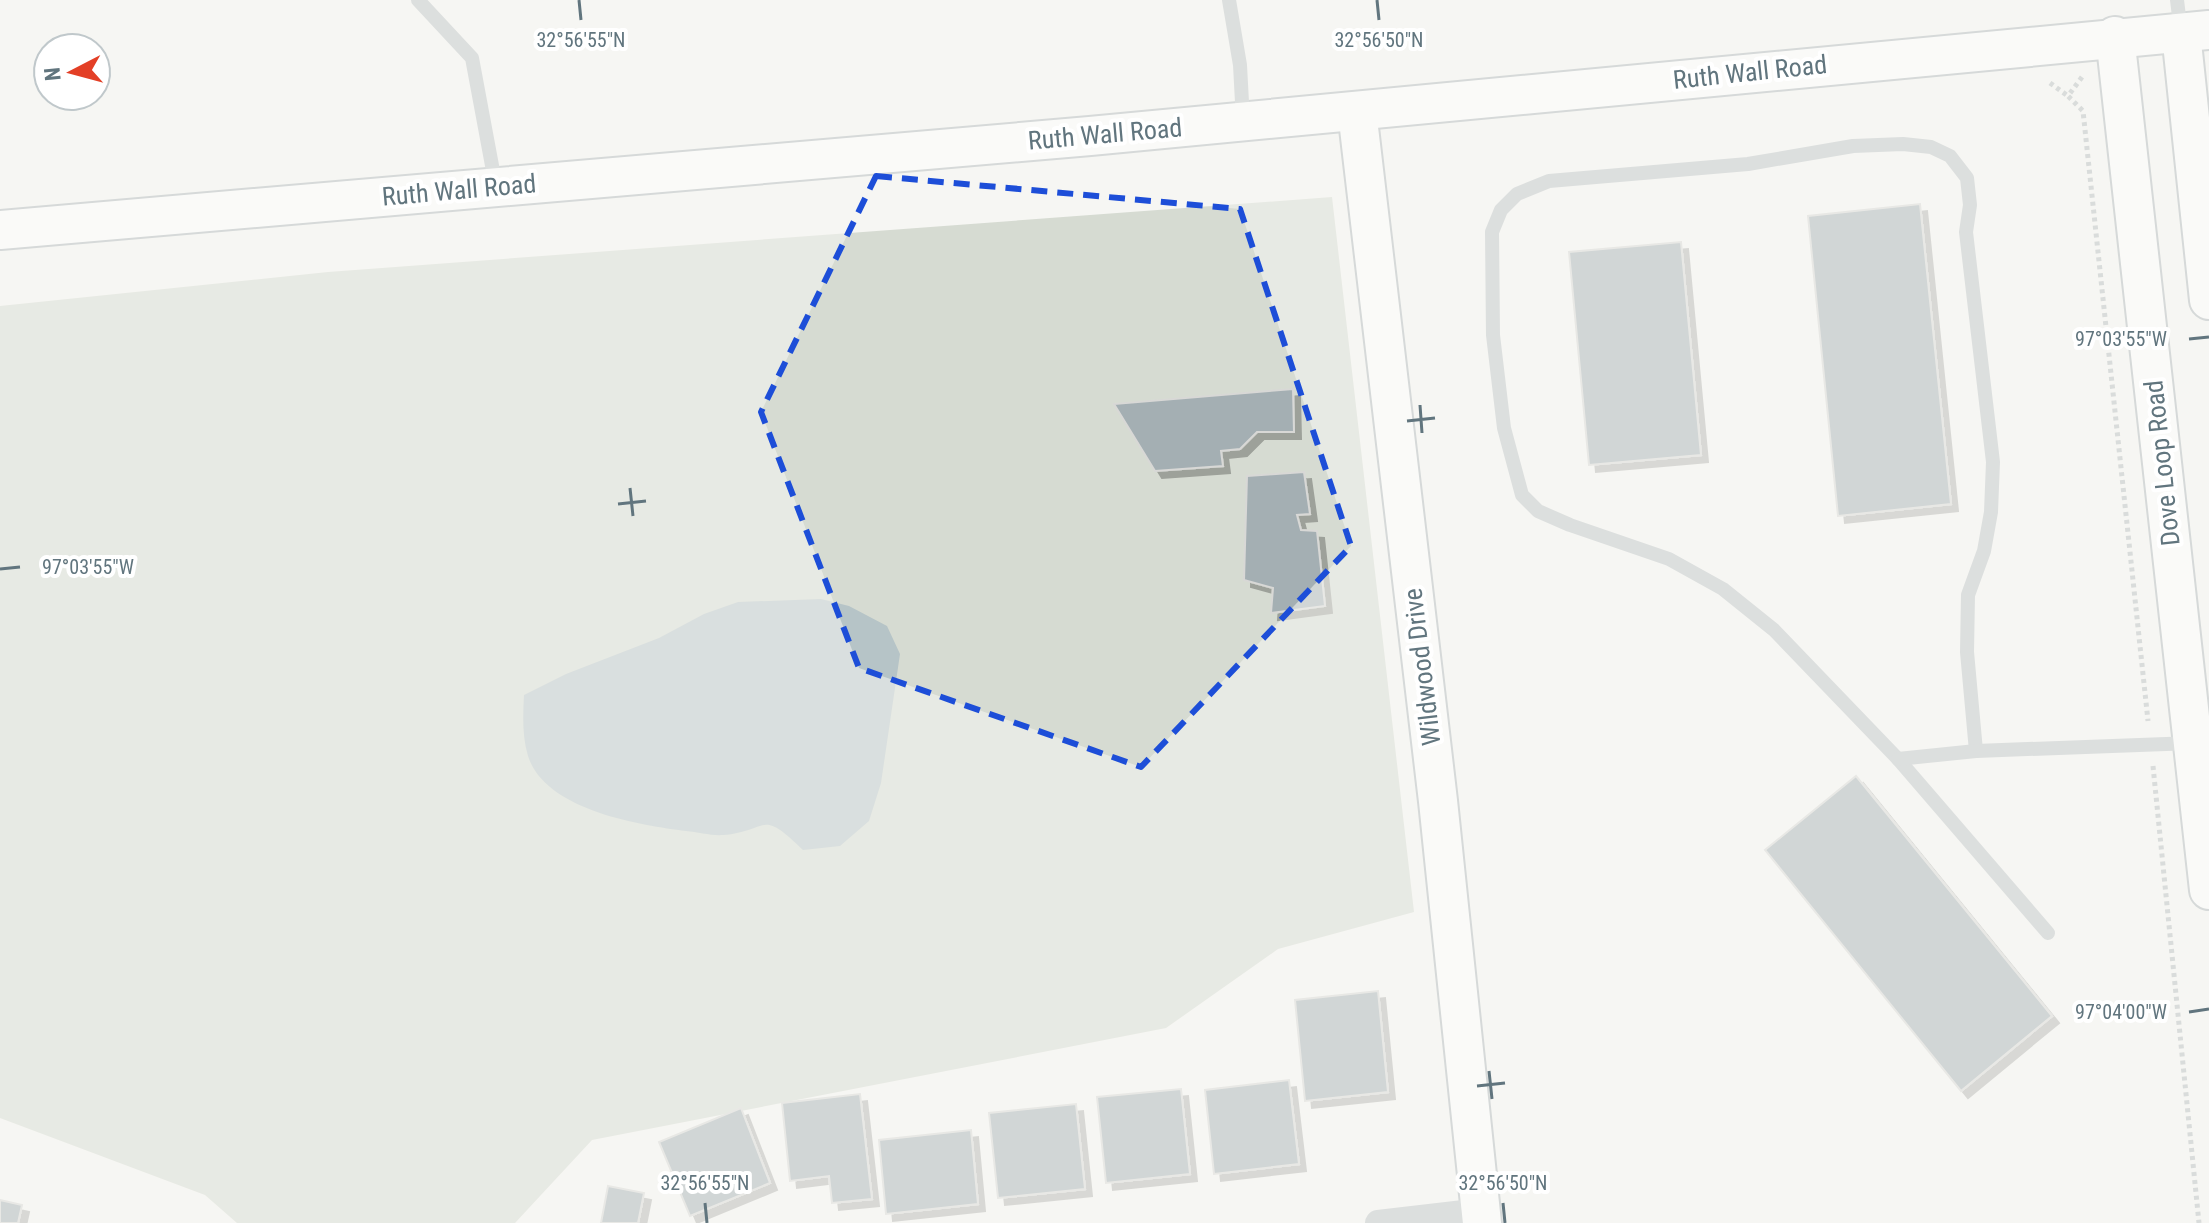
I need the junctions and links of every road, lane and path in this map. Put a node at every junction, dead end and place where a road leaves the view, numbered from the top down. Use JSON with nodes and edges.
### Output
{"nodes":[{"id":1,"x":418,"y":0,"type":"edge"},
{"id":2,"x":1229,"y":0,"type":"edge"},
{"id":3,"x":2189,"y":21,"type":"edge"},
{"id":4,"x":2115,"y":36,"type":"junction"},
{"id":5,"x":1357,"y":111,"type":"junction"},
{"id":6,"x":1243,"y":122,"type":"junction"},
{"id":7,"x":496,"y":187,"type":"junction"},
{"id":8,"x":0,"y":230,"type":"edge"},
{"id":9,"x":2209,"y":300,"type":"edge"},
{"id":10,"x":2201,"y":743,"type":"edge"},
{"id":11,"x":1976,"y":751,"type":"junction"},
{"id":12,"x":1898,"y":759,"type":"junction"},
{"id":13,"x":2209,"y":890,"type":"edge"},
{"id":14,"x":2048,"y":933,"type":"dead end"},
{"id":15,"x":1481,"y":1217,"type":"edge"},
{"id":16,"x":1378,"y":1223,"type":"edge"}],
"edges":[{"from":1,"to":7,"type":"lane"},
{"from":2,"to":6,"type":"lane"},
{"from":3,"to":4,"type":"street","name":"Ruth Wall Road"},
{"from":3,"to":9,"type":"street"},
{"from":4,"to":5,"type":"street","name":"Ruth Wall Road"},
{"from":4,"to":10,"type":"street","name":"Dove Loop Road"},
{"from":5,"to":6,"type":"street","name":"Ruth Wall Road"},
{"from":5,"to":15,"type":"street","name":"Wildwood Drive"},
{"from":6,"to":7,"type":"street","name":"Ruth Wall Road"},
{"from":7,"to":8,"type":"street","name":"Ruth Wall Road"},
{"from":10,"to":11,"type":"lane"},
{"from":10,"to":13,"type":"street","name":"Dove Loop Road"},
{"from":11,"to":12,"type":"lane"},
{"from":11,"to":12,"type":"lane"},
{"from":12,"to":14,"type":"lane"},
{"from":15,"to":16,"type":"street"}]}
